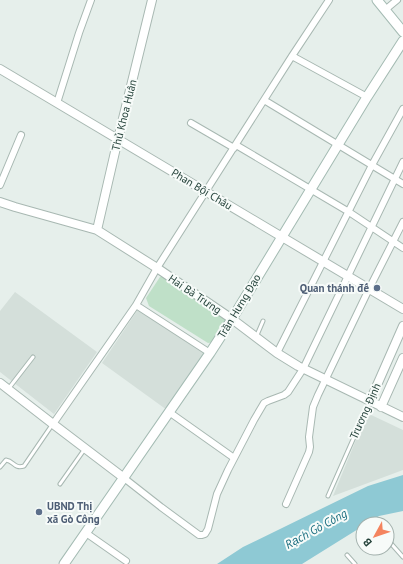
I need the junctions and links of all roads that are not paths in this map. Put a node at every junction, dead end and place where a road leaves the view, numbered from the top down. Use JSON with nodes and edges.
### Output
{"nodes":[{"id":1,"x":91,"y":0,"type":"edge"},
{"id":2,"x":152,"y":0,"type":"edge"},
{"id":3,"x":329,"y":0,"type":"edge"},
{"id":4,"x":377,"y":0,"type":"edge"},
{"id":5,"x":398,"y":0,"type":"edge"},
{"id":6,"x":385,"y":10,"type":"junction"},
{"id":7,"x":403,"y":32,"type":"edge"},
{"id":8,"x":403,"y":41,"type":"edge"},
{"id":9,"x":292,"y":56,"type":"junction"},
{"id":10,"x":0,"y":69,"type":"edge"},
{"id":11,"x":367,"y":97,"type":"junction"},
{"id":12,"x":264,"y":100,"type":"junction"},
{"id":13,"x":57,"y":103,"type":"junction"},
{"id":14,"x":403,"y":109,"type":"edge"},
{"id":15,"x":191,"y":123,"type":"dead end"},
{"id":16,"x":21,"y":135,"type":"dead end"},
{"id":17,"x":118,"y":139,"type":"junction"},
{"id":18,"x":338,"y":145,"type":"junction"},
{"id":19,"x":235,"y":147,"type":"junction"},
{"id":20,"x":403,"y":162,"type":"edge"},
{"id":21,"x":372,"y":165,"type":"junction"},
{"id":22,"x":395,"y":179,"type":"junction"},
{"id":23,"x":403,"y":184,"type":"edge"},
{"id":24,"x":0,"y":185,"type":"edge"},
{"id":25,"x":311,"y":189,"type":"junction"},
{"id":26,"x":206,"y":192,"type":"junction"},
{"id":27,"x":0,"y":202,"type":"edge"},
{"id":28,"x":349,"y":212,"type":"junction"},
{"id":29,"x":403,"y":222,"type":"edge"},
{"id":30,"x":372,"y":228,"type":"junction"},
{"id":31,"x":97,"y":230,"type":"junction"},
{"id":32,"x":281,"y":237,"type":"junction"},
{"id":33,"x":393,"y":241,"type":"junction"},
{"id":34,"x":403,"y":248,"type":"edge"},
{"id":35,"x":324,"y":261,"type":"junction"},
{"id":36,"x":157,"y":268,"type":"junction"},
{"id":37,"x":348,"y":276,"type":"junction"},
{"id":38,"x":368,"y":289,"type":"junction"},
{"id":39,"x":136,"y":305,"type":"junction"},
{"id":40,"x":403,"y":309,"type":"edge"},
{"id":41,"x":232,"y":319,"type":"junction"},
{"id":42,"x":262,"y":321,"type":"dead end"},
{"id":43,"x":403,"y":326,"type":"edge"},
{"id":44,"x":401,"y":335,"type":"edge"},
{"id":45,"x":256,"y":337,"type":"junction"},
{"id":46,"x":210,"y":353,"type":"junction"},
{"id":47,"x":277,"y":353,"type":"junction"},
{"id":48,"x":33,"y":357,"type":"dead end"},
{"id":49,"x":403,"y":358,"type":"edge"},
{"id":50,"x":303,"y":369,"type":"junction"},
{"id":51,"x":325,"y":380,"type":"junction"},
{"id":52,"x":0,"y":383,"type":"edge"},
{"id":53,"x":8,"y":389,"type":"junction"},
{"id":54,"x":370,"y":401,"type":"junction"},
{"id":55,"x":381,"y":407,"type":"junction"},
{"id":56,"x":169,"y":412,"type":"junction"},
{"id":57,"x":403,"y":417,"type":"edge"},
{"id":58,"x":53,"y":424,"type":"junction"},
{"id":59,"x":85,"y":448,"type":"junction"},
{"id":60,"x":234,"y":458,"type":"junction"},
{"id":61,"x":0,"y":467,"type":"edge"},
{"id":62,"x":124,"y":478,"type":"junction"},
{"id":63,"x":60,"y":484,"type":"dead end"},
{"id":64,"x":328,"y":496,"type":"dead end"},
{"id":65,"x":286,"y":504,"type":"dead end"},
{"id":66,"x":86,"y":533,"type":"junction"},
{"id":67,"x":395,"y":548,"type":"edge"},
{"id":68,"x":347,"y":555,"type":"dead end"},
{"id":69,"x":403,"y":557,"type":"edge"},
{"id":70,"x":126,"y":561,"type":"dead end"},
{"id":71,"x":64,"y":564,"type":"edge"},
{"id":72,"x":355,"y":564,"type":"edge"}],
"edges":[{"from":1,"to":13,"type":"street"},
{"from":2,"to":17,"type":"street","name":"Thủ Khoa Huân"},
{"from":3,"to":9,"type":"street"},
{"from":4,"to":6,"type":"main road"},
{"from":5,"to":6,"type":"street"},
{"from":6,"to":7,"type":"main road"},
{"from":8,"to":11,"type":"main road","name":"Trần Hưng Đạo"},
{"from":9,"to":11,"type":"street"},
{"from":9,"to":12,"type":"street"},
{"from":10,"to":13,"type":"street","name":"Phan Bội Châu"},
{"from":11,"to":18,"type":"main road","name":"Trần Hưng Đạo"},
{"from":12,"to":18,"type":"street"},
{"from":12,"to":19,"type":"street"},
{"from":13,"to":17,"type":"street","name":"Phan Bội Châu"},
{"from":14,"to":21,"type":"street"},
{"from":15,"to":19,"type":"street"},
{"from":16,"to":24,"type":"street"},
{"from":17,"to":26,"type":"street","name":"Phan Bội Châu"},
{"from":17,"to":31,"type":"street","name":"Thủ Khoa Huân"},
{"from":18,"to":21,"type":"street"},
{"from":18,"to":25,"type":"main road","name":"Trần Hưng Đạo"},
{"from":19,"to":25,"type":"street"},
{"from":19,"to":26,"type":"street"},
{"from":20,"to":22,"type":"street"},
{"from":21,"to":22,"type":"street"},
{"from":21,"to":28,"type":"street"},
{"from":22,"to":23,"type":"street"},
{"from":22,"to":30,"type":"street"},
{"from":25,"to":28,"type":"street"},
{"from":25,"to":32,"type":"main road","name":"Trần Hưng Đạo"},
{"from":26,"to":32,"type":"street","name":"Phan Bội Châu"},
{"from":26,"to":36,"type":"street"},
{"from":27,"to":31,"type":"street","name":"Hai Bà Trưng"},
{"from":28,"to":30,"type":"street"},
{"from":28,"to":35,"type":"street"},
{"from":29,"to":33,"type":"street"},
{"from":30,"to":33,"type":"street"},
{"from":30,"to":37,"type":"street"},
{"from":31,"to":36,"type":"street","name":"Hai Bà Trưng"},
{"from":32,"to":35,"type":"street","name":"Phan Bội Châu"},
{"from":32,"to":41,"type":"main road","name":"Trần Hưng Đạo"},
{"from":33,"to":34,"type":"street"},
{"from":33,"to":38,"type":"street"},
{"from":35,"to":37,"type":"street","name":"Phan Bội Châu"},
{"from":35,"to":47,"type":"street"},
{"from":36,"to":39,"type":"street"},
{"from":36,"to":41,"type":"street","name":"Hai Bà Trưng"},
{"from":37,"to":38,"type":"street","name":"Phan Bội Châu"},
{"from":37,"to":50,"type":"street"},
{"from":38,"to":40,"type":"street","name":"Phan Bội Châu"},
{"from":38,"to":51,"type":"street"},
{"from":39,"to":46,"type":"street"},
{"from":39,"to":58,"type":"street"},
{"from":41,"to":45,"type":"street","name":"Hai Bà Trưng"},
{"from":41,"to":46,"type":"main road","name":"Trần Hưng Đạo"},
{"from":42,"to":45,"type":"lane"},
{"from":43,"to":44,"type":"street","name":"Trương Định"},
{"from":44,"to":54,"type":"street","name":"Trương Định"},
{"from":45,"to":47,"type":"street","name":"Hai Bà Trưng"},
{"from":46,"to":56,"type":"main road","name":"Trần Hưng Đạo"},
{"from":47,"to":50,"type":"street","name":"Hai Bà Trưng"},
{"from":48,"to":53,"type":"lane"},
{"from":49,"to":55,"type":"street","name":"Trương Định"},
{"from":50,"to":51,"type":"street","name":"Hai Bà Trưng"},
{"from":50,"to":60,"type":"street"},
{"from":51,"to":54,"type":"street","name":"Hai Bà Trưng"},
{"from":51,"to":65,"type":"street"},
{"from":52,"to":53,"type":"street"},
{"from":53,"to":58,"type":"street"},
{"from":54,"to":55,"type":"street","name":"Hai Bà Trưng"},
{"from":54,"to":64,"type":"lane","name":"Trương Định"},
{"from":55,"to":57,"type":"street","name":"Hai Bà Trưng"},
{"from":56,"to":60,"type":"street"},
{"from":56,"to":62,"type":"main road","name":"Trần Hưng Đạo"},
{"from":58,"to":59,"type":"street"},
{"from":58,"to":61,"type":"lane"},
{"from":59,"to":62,"type":"street"},
{"from":59,"to":63,"type":"lane"},
{"from":60,"to":62,"type":"street"},
{"from":62,"to":66,"type":"main road","name":"Trần Hưng Đạo"},
{"from":66,"to":70,"type":"street"},
{"from":66,"to":71,"type":"main road","name":"Trần Hưng Đạo"},
{"from":67,"to":69,"type":"lane"},
{"from":68,"to":72,"type":"lane"}]}
